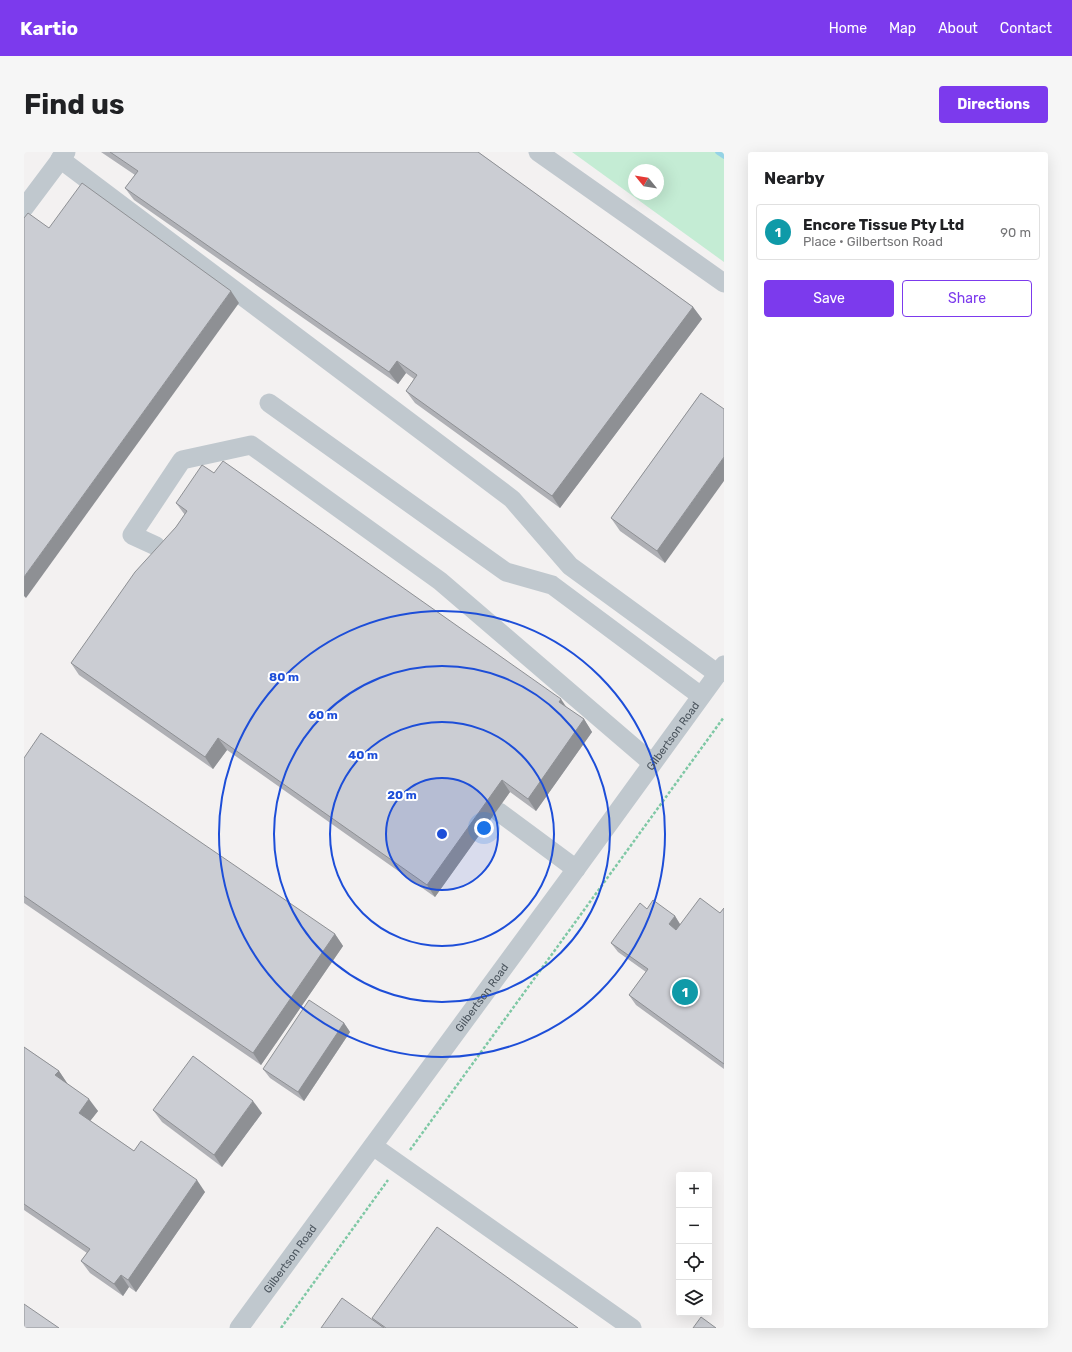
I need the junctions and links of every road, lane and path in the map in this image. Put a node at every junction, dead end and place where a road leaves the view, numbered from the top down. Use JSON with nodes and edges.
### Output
{"nodes":[{"id":1,"x":538,"y":152,"type":"edge"},
{"id":2,"x":63,"y":156,"type":"edge"},
{"id":3,"x":24,"y":208,"type":"edge"},
{"id":4,"x":724,"y":283,"type":"edge"},
{"id":5,"x":269,"y":403,"type":"dead end"},
{"id":6,"x":156,"y":546,"type":"edge"},
{"id":7,"x":721,"y":670,"type":"edge"},
{"id":8,"x":701,"y":696,"type":"junction"},
{"id":9,"x":724,"y":717,"type":"edge"},
{"id":10,"x":652,"y":763,"type":"junction"},
{"id":11,"x":499,"y":812,"type":"dead end"},
{"id":12,"x":576,"y":869,"type":"junction"},
{"id":13,"x":373,"y":1146,"type":"junction"},
{"id":14,"x":399,"y":1164,"type":"junction"},
{"id":15,"x":239,"y":1328,"type":"edge"},
{"id":16,"x":281,"y":1328,"type":"edge"},
{"id":17,"x":632,"y":1328,"type":"edge"}],
"edges":[{"from":1,"to":4,"type":"street"},
{"from":2,"to":3,"type":"street"},
{"from":2,"to":7,"type":"street"},
{"from":5,"to":8,"type":"street"},
{"from":6,"to":10,"type":"street"},
{"from":7,"to":8,"type":"street","name":"Gilbertson Road"},
{"from":8,"to":10,"type":"street","name":"Gilbertson Road"},
{"from":9,"to":14,"type":"path"},
{"from":10,"to":12,"type":"street","name":"Gilbertson Road"},
{"from":11,"to":12,"type":"street"},
{"from":12,"to":13,"type":"street","name":"Gilbertson Road"},
{"from":13,"to":14,"type":"street"},
{"from":13,"to":15,"type":"street","name":"Gilbertson Road"},
{"from":14,"to":16,"type":"path"},
{"from":14,"to":17,"type":"street"}]}
